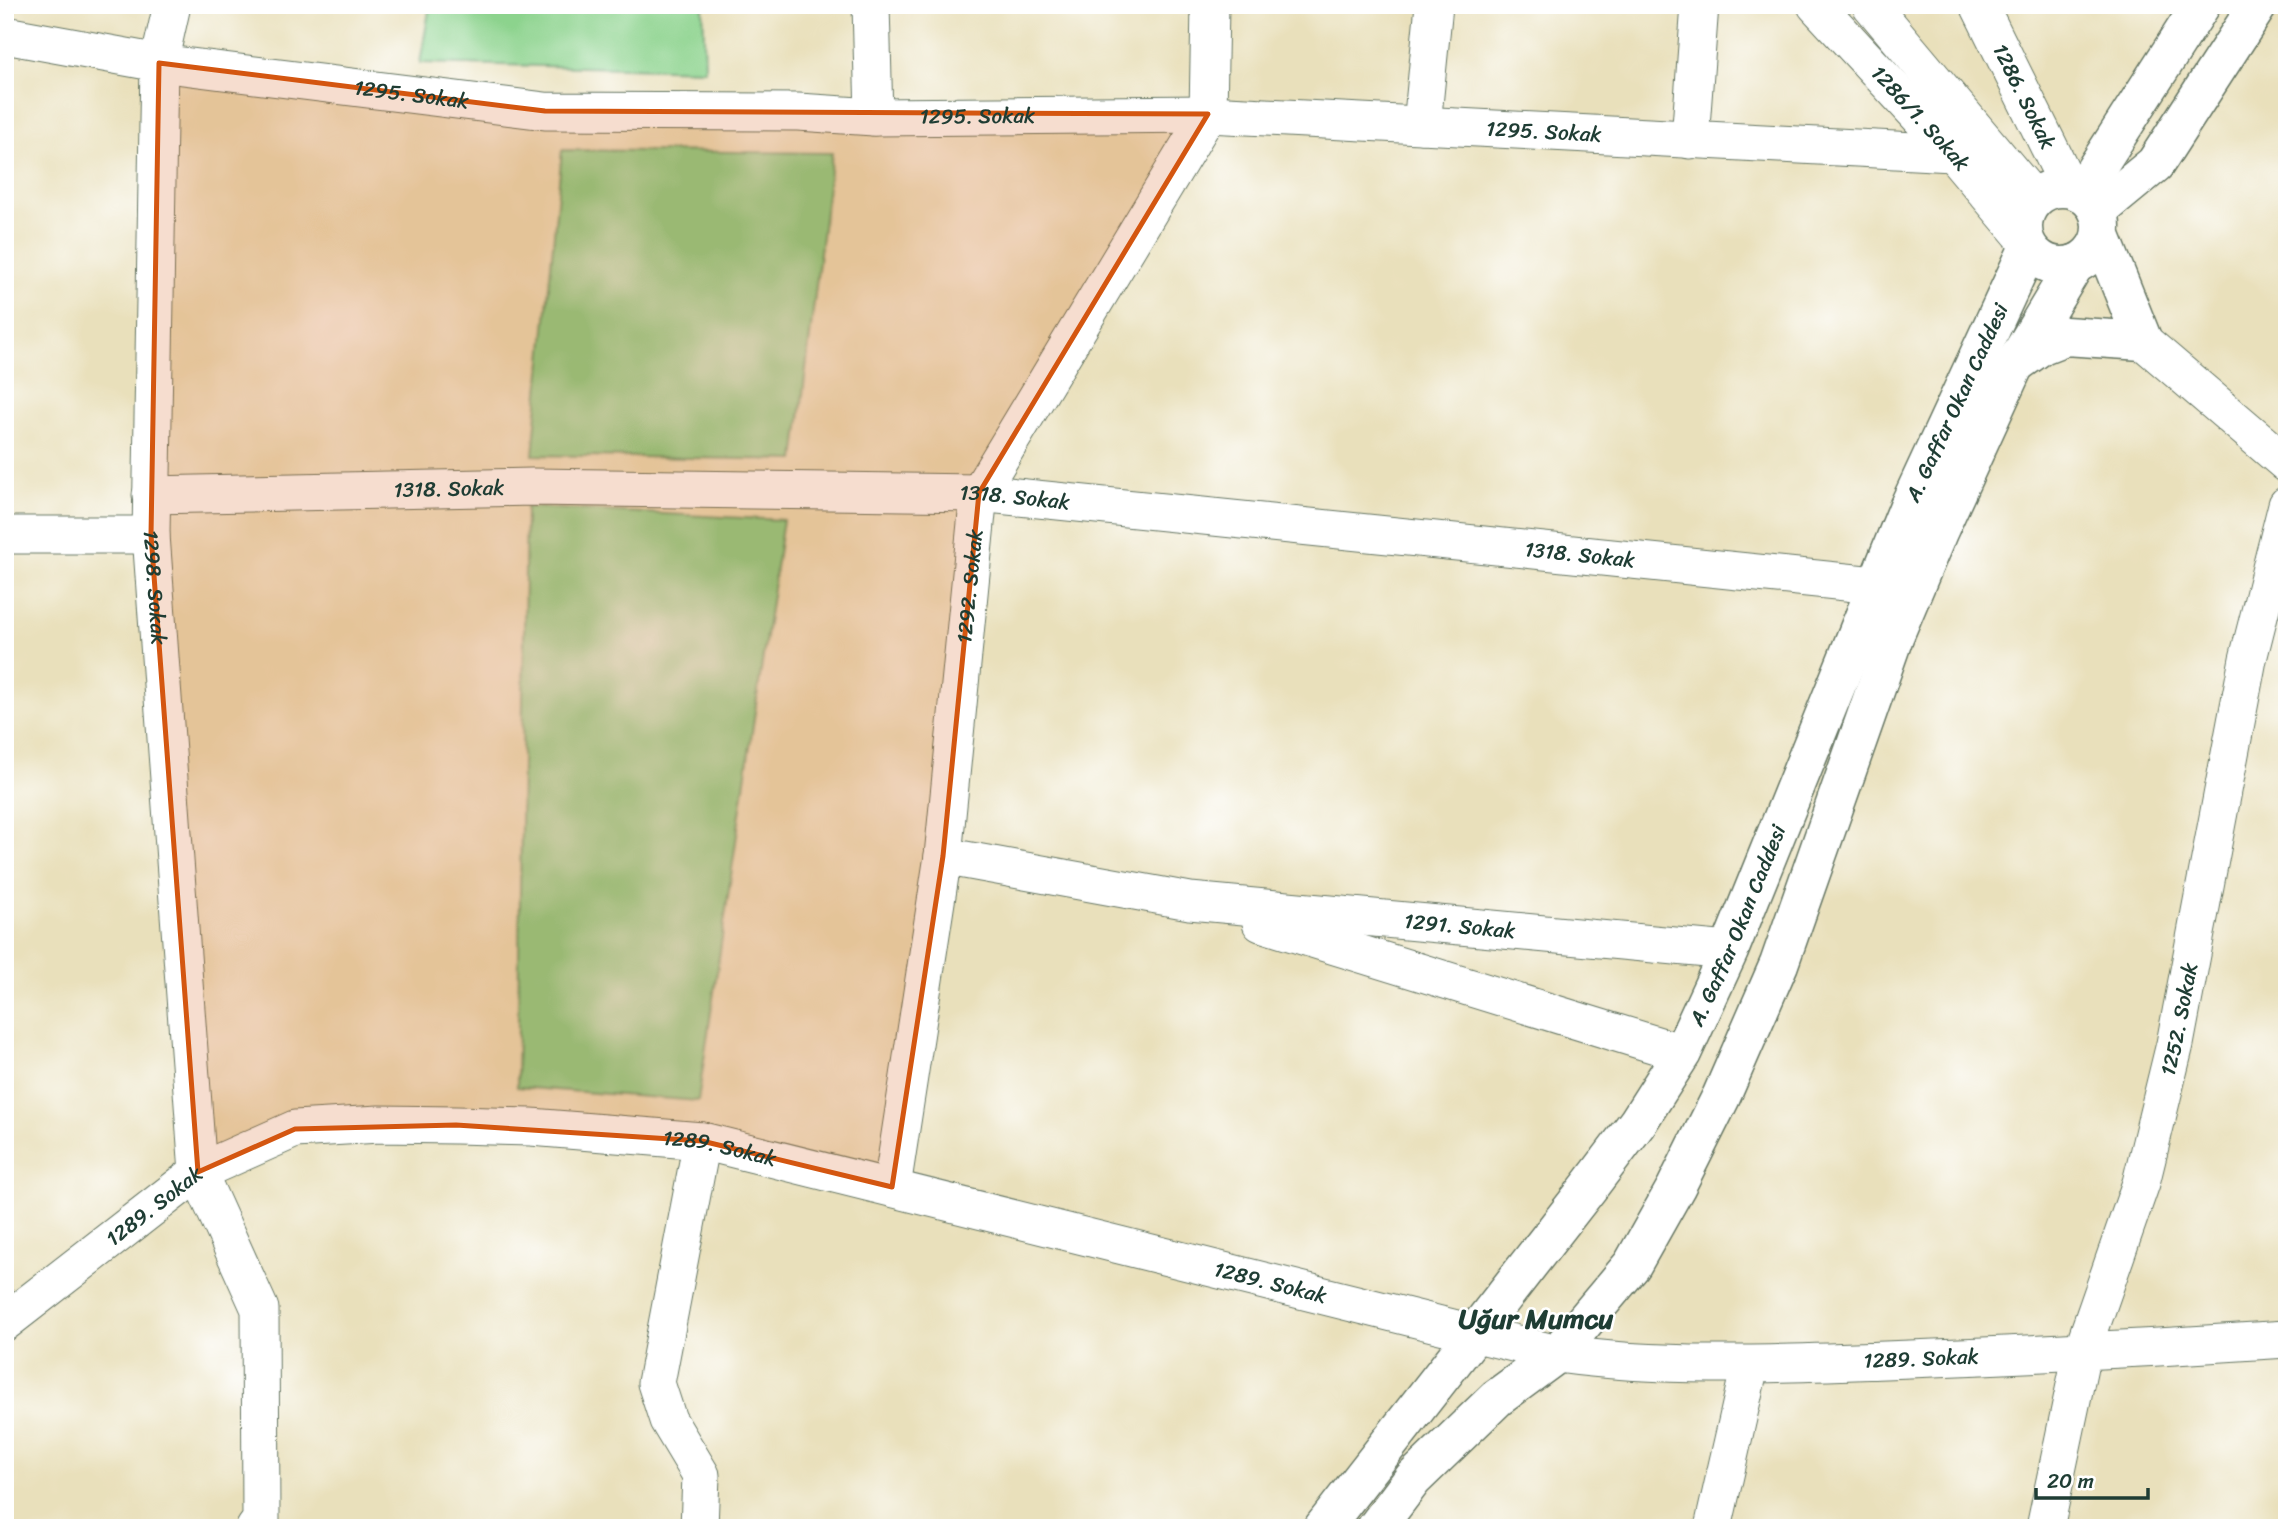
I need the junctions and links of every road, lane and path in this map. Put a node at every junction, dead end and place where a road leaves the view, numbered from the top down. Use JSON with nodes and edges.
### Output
{"nodes":[{"id":1,"x":172,"y":5,"type":"edge"},
{"id":2,"x":871,"y":5,"type":"edge"},
{"id":3,"x":1210,"y":5,"type":"edge"},
{"id":4,"x":1434,"y":5,"type":"edge"},
{"id":5,"x":1700,"y":5,"type":"edge"},
{"id":6,"x":1816,"y":5,"type":"edge"},
{"id":7,"x":1871,"y":5,"type":"edge"},
{"id":8,"x":1979,"y":5,"type":"edge"},
{"id":9,"x":2201,"y":5,"type":"edge"},
{"id":10,"x":2258,"y":5,"type":"edge"},
{"id":11,"x":5,"y":35,"type":"edge"},
{"id":12,"x":159,"y":63,"type":"junction"},
{"id":13,"x":1208,"y":114,"type":"junction"},
{"id":14,"x":874,"y":117,"type":"junction"},
{"id":15,"x":1422,"y":125,"type":"junction"},
{"id":16,"x":1690,"y":140,"type":"junction"},
{"id":17,"x":1953,"y":153,"type":"junction"},
{"id":18,"x":2034,"y":199,"type":"junction"},
{"id":19,"x":2087,"y":207,"type":"junction"},
{"id":20,"x":2025,"y":242,"type":"junction"},
{"id":21,"x":2075,"y":264,"type":"junction"},
{"id":22,"x":2143,"y":341,"type":"junction"},
{"id":23,"x":2015,"y":364,"type":"junction"},
{"id":24,"x":2287,"y":464,"type":"edge"},
{"id":25,"x":979,"y":493,"type":"junction"},
{"id":26,"x":151,"y":495,"type":"junction"},
{"id":27,"x":2287,"y":505,"type":"edge"},
{"id":28,"x":5,"y":535,"type":"edge"},
{"id":29,"x":150,"y":535,"type":"junction"},
{"id":30,"x":1875,"y":585,"type":"junction"},
{"id":31,"x":943,"y":856,"type":"junction"},
{"id":32,"x":1190,"y":901,"type":"junction"},
{"id":33,"x":1729,"y":951,"type":"junction"},
{"id":34,"x":1682,"y":1053,"type":"junction"},
{"id":35,"x":702,"y":1141,"type":"junction"},
{"id":36,"x":198,"y":1172,"type":"junction"},
{"id":37,"x":892,"y":1187,"type":"junction"},
{"id":38,"x":5,"y":1322,"type":"edge"},
{"id":39,"x":1475,"y":1334,"type":"junction"},
{"id":40,"x":2287,"y":1339,"type":"edge"},
{"id":41,"x":2082,"y":1352,"type":"junction"},
{"id":42,"x":1557,"y":1354,"type":"junction"},
{"id":43,"x":1750,"y":1364,"type":"junction"},
{"id":44,"x":255,"y":1528,"type":"edge"},
{"id":45,"x":699,"y":1528,"type":"edge"},
{"id":46,"x":1323,"y":1528,"type":"edge"},
{"id":47,"x":1376,"y":1528,"type":"edge"},
{"id":48,"x":1713,"y":1528,"type":"edge"},
{"id":49,"x":2045,"y":1528,"type":"edge"}],
"edges":[{"from":1,"to":12,"type":"street","name":"1298. Sokak"},
{"from":2,"to":14,"type":"street"},
{"from":3,"to":13,"type":"street"},
{"from":4,"to":15,"type":"street"},
{"from":5,"to":16,"type":"street"},
{"from":6,"to":17,"type":"street","name":"1286/1. Sokak"},
{"from":7,"to":18,"type":"street","name":"1286/1. Sokak"},
{"from":8,"to":19,"type":"street","name":"1286. Sokak"},
{"from":9,"to":19,"type":"street"},
{"from":10,"to":19,"type":"street"},
{"from":11,"to":12,"type":"street","name":"1295. Sokak"},
{"from":12,"to":14,"type":"street","name":"1295. Sokak"},
{"from":12,"to":26,"type":"street","name":"1298. Sokak"},
{"from":13,"to":14,"type":"street","name":"1295. Sokak"},
{"from":13,"to":15,"type":"street","name":"1295. Sokak"},
{"from":13,"to":25,"type":"street","name":"1292. Sokak"},
{"from":15,"to":16,"type":"street","name":"1295. Sokak"},
{"from":16,"to":17,"type":"street","name":"1295. Sokak"},
{"from":17,"to":20,"type":"street","name":"1286/1. Sokak"},
{"from":18,"to":19,"type":"street"},
{"from":18,"to":20,"type":"street"},
{"from":19,"to":21,"type":"street"},
{"from":19,"to":22,"type":"street"},
{"from":20,"to":21,"type":"street"},
{"from":20,"to":30,"type":"street","name":"A. Gaffar Okan Caddesi"},
{"from":21,"to":23,"type":"street","name":"A. Gaffar Okan Caddesi"},
{"from":22,"to":23,"type":"street","name":"A. Gaffar Okan Caddesi"},
{"from":22,"to":24,"type":"street"},
{"from":23,"to":42,"type":"street","name":"A. Gaffar Okan Caddesi"},
{"from":25,"to":26,"type":"street","name":"1318. Sokak"},
{"from":25,"to":30,"type":"street","name":"1318. Sokak"},
{"from":25,"to":31,"type":"street","name":"1292. Sokak"},
{"from":26,"to":29,"type":"street","name":"1298. Sokak"},
{"from":27,"to":41,"type":"street","name":"1252. Sokak"},
{"from":28,"to":29,"type":"street"},
{"from":29,"to":36,"type":"street","name":"1298. Sokak"},
{"from":30,"to":33,"type":"street","name":"A. Gaffar Okan Caddesi"},
{"from":31,"to":32,"type":"street","name":"1291. Sokak"},
{"from":31,"to":37,"type":"street","name":"1292. Sokak"},
{"from":32,"to":33,"type":"street","name":"1291. Sokak"},
{"from":32,"to":34,"type":"street","name":"1291. Sokak"},
{"from":33,"to":34,"type":"street","name":"A. Gaffar Okan Caddesi"},
{"from":34,"to":39,"type":"street","name":"A. Gaffar Okan Caddesi"},
{"from":35,"to":36,"type":"street","name":"1289. Sokak"},
{"from":35,"to":37,"type":"street","name":"1289. Sokak"},
{"from":35,"to":45,"type":"street"},
{"from":36,"to":38,"type":"street","name":"1289. Sokak"},
{"from":36,"to":44,"type":"street"},
{"from":37,"to":39,"type":"street","name":"1289. Sokak"},
{"from":39,"to":42,"type":"street","name":"1289. Sokak"},
{"from":39,"to":46,"type":"street","name":"A. Gaffar Okan Caddesi"},
{"from":40,"to":41,"type":"street","name":"1289. Sokak"},
{"from":41,"to":43,"type":"street","name":"1289. Sokak"},
{"from":41,"to":49,"type":"street","name":"1252. Sokak"},
{"from":42,"to":43,"type":"street","name":"1289. Sokak"},
{"from":42,"to":47,"type":"street","name":"A. Gaffar Okan Caddesi"},
{"from":43,"to":48,"type":"street"}]}
